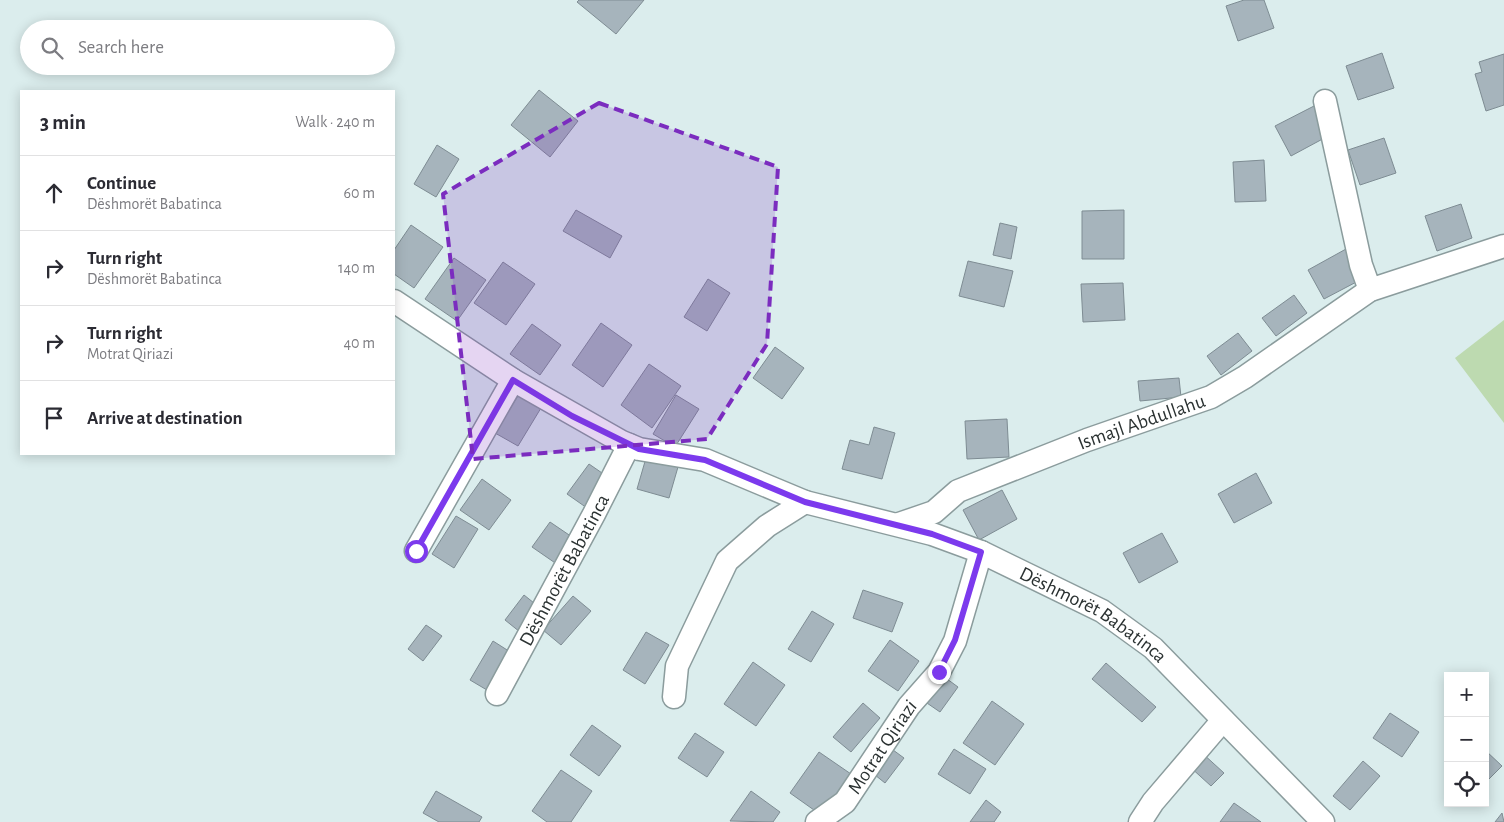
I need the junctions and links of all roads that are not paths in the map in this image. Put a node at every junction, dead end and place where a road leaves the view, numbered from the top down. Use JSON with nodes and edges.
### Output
{"nodes":[{"id":1,"x":1325,"y":101,"type":"dead end"},
{"id":2,"x":1504,"y":246,"type":"edge"},
{"id":3,"x":1370,"y":290,"type":"junction"},
{"id":4,"x":395,"y":302,"type":"edge"},
{"id":5,"x":513,"y":380,"type":"junction"},
{"id":6,"x":629,"y":445,"type":"junction"},
{"id":7,"x":805,"y":502,"type":"junction"},
{"id":8,"x":899,"y":524,"type":"junction"},
{"id":9,"x":416,"y":551,"type":"dead end"},
{"id":10,"x":981,"y":552,"type":"junction"},
{"id":11,"x":497,"y":694,"type":"dead end"},
{"id":12,"x":674,"y":697,"type":"dead end"},
{"id":13,"x":1223,"y":720,"type":"junction"},
{"id":14,"x":817,"y":822,"type":"edge"},
{"id":15,"x":1140,"y":822,"type":"edge"},
{"id":16,"x":1323,"y":822,"type":"edge"}],
"edges":[{"from":1,"to":3,"type":"street"},
{"from":2,"to":3,"type":"street","name":"Ismajl Abdullahu"},
{"from":3,"to":8,"type":"street","name":"Ismajl Abdullahu"},
{"from":4,"to":5,"type":"street","name":"Dëshmorët Babatinca"},
{"from":5,"to":6,"type":"street","name":"Dëshmorët Babatinca"},
{"from":5,"to":9,"type":"street"},
{"from":6,"to":7,"type":"street","name":"Dëshmorët Babatinca"},
{"from":6,"to":11,"type":"street","name":"Dëshmorët Babatinca"},
{"from":7,"to":8,"type":"street","name":"Dëshmorët Babatinca"},
{"from":7,"to":12,"type":"street"},
{"from":8,"to":10,"type":"street","name":"Dëshmorët Babatinca"},
{"from":10,"to":13,"type":"street","name":"Dëshmorët Babatinca"},
{"from":10,"to":14,"type":"street","name":"Motrat Qiriazi"},
{"from":13,"to":15,"type":"street"},
{"from":13,"to":16,"type":"street","name":"Dëshmorët Babatinca"}]}
